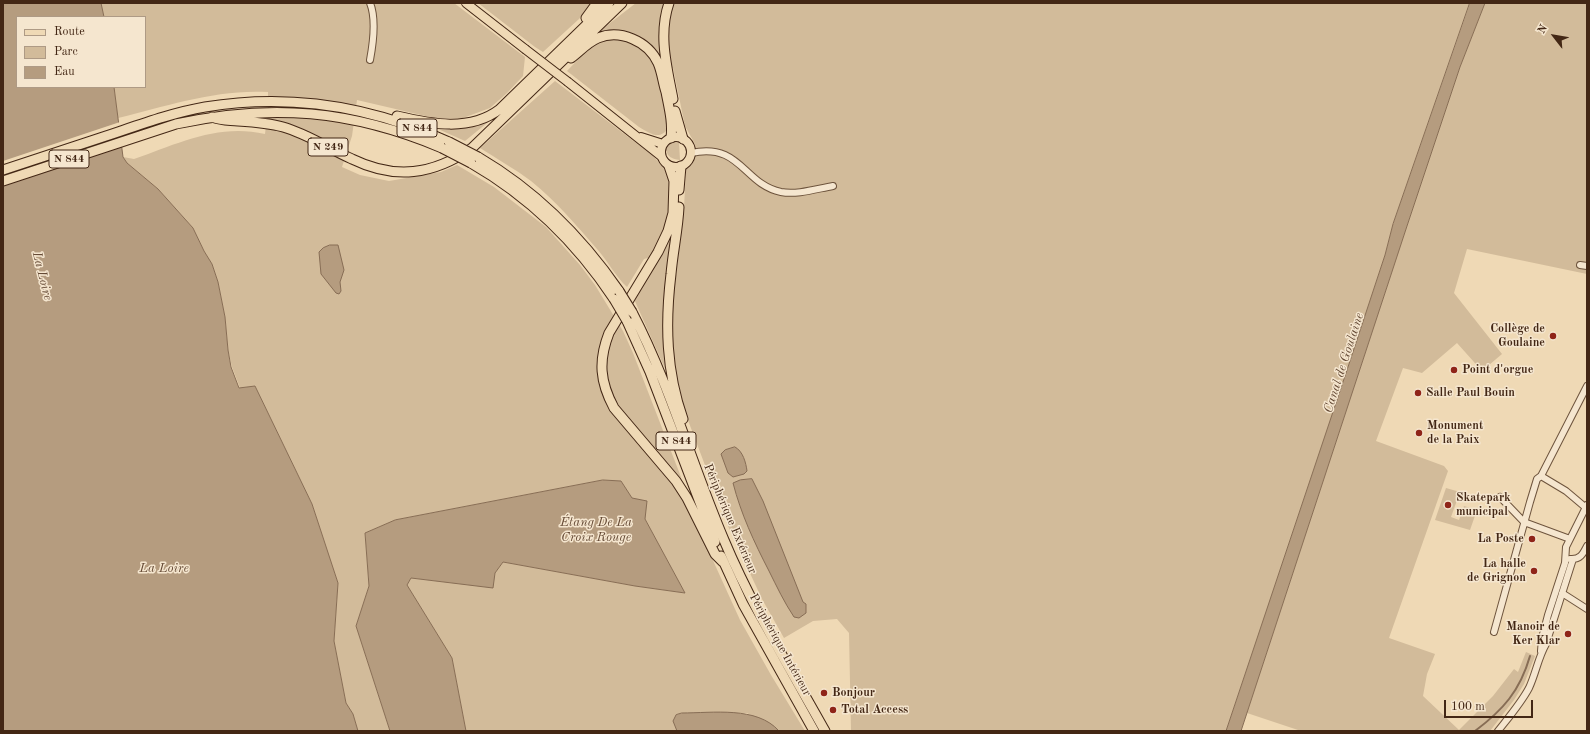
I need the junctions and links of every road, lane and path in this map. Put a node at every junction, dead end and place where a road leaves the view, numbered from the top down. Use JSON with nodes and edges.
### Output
{"nodes":[{"id":1,"x":370,"y":3,"type":"edge"},
{"id":2,"x":466,"y":3,"type":"edge"},
{"id":3,"x":597,"y":3,"type":"edge"},
{"id":4,"x":609,"y":3,"type":"edge"},
{"id":5,"x":622,"y":3,"type":"edge"},
{"id":6,"x":669,"y":3,"type":"edge"},
{"id":7,"x":370,"y":60,"type":"dead end"},
{"id":8,"x":539,"y":71,"type":"junction"},
{"id":9,"x":540,"y":82,"type":"junction"},
{"id":10,"x":212,"y":117,"type":"junction"},
{"id":11,"x":384,"y":119,"type":"junction"},
{"id":12,"x":636,"y":135,"type":"junction"},
{"id":13,"x":670,"y":138,"type":"junction"},
{"id":14,"x":683,"y":139,"type":"junction"},
{"id":15,"x":663,"y":144,"type":"junction"},
{"id":16,"x":691,"y":153,"type":"junction"},
{"id":17,"x":661,"y":156,"type":"junction"},
{"id":18,"x":475,"y":160,"type":"junction"},
{"id":19,"x":669,"y":166,"type":"junction"},
{"id":20,"x":681,"y":166,"type":"junction"},
{"id":21,"x":3,"y":170,"type":"edge"},
{"id":22,"x":3,"y":181,"type":"edge"},
{"id":23,"x":833,"y":186,"type":"dead end"},
{"id":24,"x":1587,"y":386,"type":"edge"},
{"id":25,"x":692,"y":459,"type":"junction"},
{"id":26,"x":1541,"y":476,"type":"junction"},
{"id":27,"x":1500,"y":497,"type":"dead end"},
{"id":28,"x":1586,"y":506,"type":"edge"},
{"id":29,"x":1524,"y":522,"type":"junction"},
{"id":30,"x":1570,"y":539,"type":"junction"},
{"id":31,"x":1587,"y":546,"type":"edge"},
{"id":32,"x":1566,"y":554,"type":"junction"},
{"id":33,"x":1585,"y":555,"type":"edge"},
{"id":34,"x":1573,"y":560,"type":"junction"},
{"id":35,"x":723,"y":562,"type":"junction"},
{"id":36,"x":1562,"y":593,"type":"junction"},
{"id":37,"x":1587,"y":609,"type":"edge"},
{"id":38,"x":1494,"y":632,"type":"dead end"},
{"id":39,"x":1540,"y":654,"type":"junction"},
{"id":40,"x":814,"y":731,"type":"edge"},
{"id":41,"x":825,"y":731,"type":"edge"},
{"id":42,"x":1498,"y":731,"type":"edge"}],
"edges":[{"from":1,"to":7,"type":"street"},
{"from":2,"to":12,"type":"main road","bridge":true},
{"from":3,"to":8,"type":"highway"},
{"from":4,"to":8,"type":"highway"},
{"from":5,"to":9,"type":"highway","number":"N 249"},
{"from":6,"to":14,"type":"highway"},
{"from":8,"to":11,"type":"highway"},
{"from":9,"to":10,"type":"highway","number":"N 249"},
{"from":9,"to":13,"type":"highway"},
{"from":10,"to":11,"type":"highway","name":"Périphérique Intérieur","number":"N 844"},
{"from":10,"to":22,"type":"highway","name":"Périphérique Intérieur","number":"N 844"},
{"from":11,"to":18,"type":"highway","name":"Périphérique Intérieur","number":"N 844","bridge":true},
{"from":11,"to":18,"type":"highway","name":"Périphérique Extérieur","number":"N 844","bridge":true},
{"from":11,"to":21,"type":"highway","name":"Périphérique Extérieur","number":"N 844"},
{"from":12,"to":15,"type":"main road"},
{"from":12,"to":17,"type":"main road"},
{"from":13,"to":14,"type":"main road"},
{"from":13,"to":15,"type":"main road"},
{"from":14,"to":16,"type":"main road"},
{"from":15,"to":17,"type":"main road"},
{"from":16,"to":20,"type":"main road"},
{"from":16,"to":23,"type":"street"},
{"from":17,"to":19,"type":"main road"},
{"from":18,"to":25,"type":"highway","name":"Périphérique Extérieur","number":"N 844","bridge":true},
{"from":18,"to":35,"type":"highway","name":"Périphérique Intérieur","number":"N 844","bridge":true},
{"from":19,"to":20,"type":"main road"},
{"from":19,"to":35,"type":"highway"},
{"from":20,"to":25,"type":"highway"},
{"from":24,"to":26,"type":"street"},
{"from":25,"to":41,"type":"highway","name":"Périphérique Extérieur","number":"N 844"},
{"from":26,"to":28,"type":"street"},
{"from":26,"to":29,"type":"street"},
{"from":27,"to":29,"type":"street"},
{"from":28,"to":30,"type":"street"},
{"from":29,"to":30,"type":"street"},
{"from":29,"to":38,"type":"street"},
{"from":30,"to":32,"type":"street"},
{"from":31,"to":33,"type":"street"},
{"from":32,"to":34,"type":"street"},
{"from":32,"to":39,"type":"street"},
{"from":33,"to":34,"type":"street"},
{"from":34,"to":36,"type":"street"},
{"from":35,"to":40,"type":"highway","name":"Périphérique Intérieur","number":"N 844"},
{"from":36,"to":37,"type":"street"},
{"from":36,"to":39,"type":"street"},
{"from":39,"to":42,"type":"street"}]}
